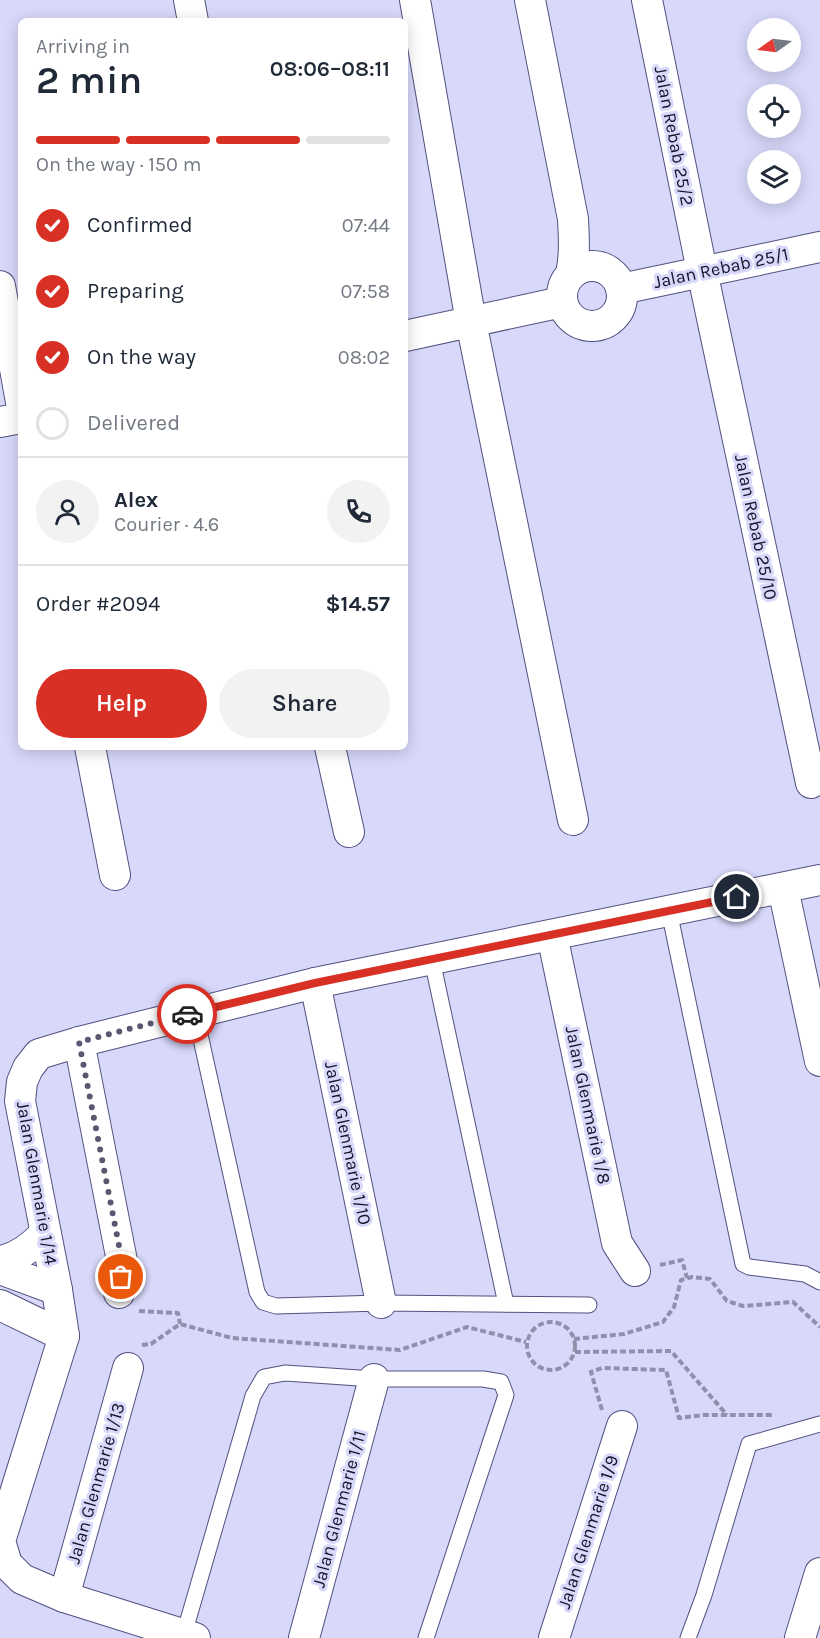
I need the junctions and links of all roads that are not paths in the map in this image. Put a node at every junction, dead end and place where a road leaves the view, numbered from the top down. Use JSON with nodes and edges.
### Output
{"nodes":[{"id":1,"x":189,"y":0,"type":"edge"},
{"id":2,"x":415,"y":0,"type":"edge"},
{"id":3,"x":530,"y":0,"type":"edge"},
{"id":4,"x":647,"y":0,"type":"edge"},
{"id":5,"x":192,"y":18,"type":"edge"},
{"id":6,"x":573,"y":219,"type":"junction"},
{"id":7,"x":820,"y":247,"type":"edge"},
{"id":8,"x":600,"y":267,"type":"junction"},
{"id":9,"x":702,"y":271,"type":"junction"},
{"id":10,"x":571,"y":274,"type":"junction"},
{"id":11,"x":0,"y":286,"type":"edge"},
{"id":12,"x":621,"y":289,"type":"junction"},
{"id":13,"x":562,"y":303,"type":"junction"},
{"id":14,"x":471,"y":322,"type":"junction"},
{"id":15,"x":408,"y":335,"type":"edge"},
{"id":16,"x":18,"y":385,"type":"edge"},
{"id":17,"x":18,"y":419,"type":"edge"},
{"id":18,"x":0,"y":422,"type":"edge"},
{"id":19,"x":91,"y":750,"type":"edge"},
{"id":20,"x":331,"y":750,"type":"edge"},
{"id":21,"x":811,"y":783,"type":"dead end"},
{"id":22,"x":573,"y":820,"type":"dead end"},
{"id":23,"x":349,"y":832,"type":"dead end"},
{"id":24,"x":115,"y":875,"type":"dead end"},
{"id":25,"x":820,"y":880,"type":"edge"},
{"id":26,"x":783,"y":888,"type":"junction"},
{"id":27,"x":669,"y":911,"type":"junction"},
{"id":28,"x":552,"y":935,"type":"junction"},
{"id":29,"x":432,"y":960,"type":"junction"},
{"id":30,"x":315,"y":983,"type":"junction"},
{"id":31,"x":195,"y":1012,"type":"junction"},
{"id":32,"x":79,"y":1042,"type":"junction"},
{"id":33,"x":820,"y":1061,"type":"edge"},
{"id":34,"x":45,"y":1233,"type":"junction"},
{"id":35,"x":0,"y":1261,"type":"edge"},
{"id":36,"x":0,"y":1269,"type":"edge"},
{"id":37,"x":635,"y":1271,"type":"road end"},
{"id":38,"x":820,"y":1282,"type":"edge"},
{"id":39,"x":57,"y":1290,"type":"junction"},
{"id":40,"x":119,"y":1293,"type":"road end"},
{"id":41,"x":381,"y":1303,"type":"junction"},
{"id":42,"x":506,"y":1304,"type":"junction"},
{"id":43,"x":0,"y":1305,"type":"edge"},
{"id":44,"x":588,"y":1305,"type":"dead end"},
{"id":45,"x":64,"y":1336,"type":"junction"},
{"id":46,"x":128,"y":1368,"type":"road end"},
{"id":47,"x":374,"y":1379,"type":"junction"},
{"id":48,"x":820,"y":1424,"type":"edge"},
{"id":49,"x":622,"y":1426,"type":"road end"},
{"id":50,"x":820,"y":1573,"type":"edge"},
{"id":51,"x":64,"y":1597,"type":"junction"},
{"id":52,"x":189,"y":1636,"type":"edge"},
{"id":53,"x":304,"y":1638,"type":"edge"},
{"id":54,"x":426,"y":1638,"type":"edge"},
{"id":55,"x":554,"y":1638,"type":"edge"},
{"id":56,"x":688,"y":1638,"type":"edge"},
{"id":57,"x":800,"y":1638,"type":"edge"}],
"edges":[{"from":1,"to":5,"type":"street"},
{"from":2,"to":14,"type":"street"},
{"from":3,"to":6,"type":"street"},
{"from":4,"to":9,"type":"street","name":"Jalan Rebab 25/2"},
{"from":6,"to":8,"type":"street"},
{"from":6,"to":10,"type":"street"},
{"from":7,"to":9,"type":"street","name":"Jalan Rebab 25/1"},
{"from":8,"to":10,"type":"street"},
{"from":8,"to":12,"type":"street"},
{"from":9,"to":12,"type":"street","name":"Jalan Rebab 25/1"},
{"from":9,"to":21,"type":"street","name":"Jalan Rebab 25/10"},
{"from":10,"to":13,"type":"street"},
{"from":11,"to":16,"type":"street"},
{"from":12,"to":13,"type":"street"},
{"from":13,"to":14,"type":"street"},
{"from":14,"to":15,"type":"street"},
{"from":14,"to":22,"type":"street"},
{"from":17,"to":18,"type":"street"},
{"from":19,"to":24,"type":"street"},
{"from":20,"to":23,"type":"street"},
{"from":25,"to":26,"type":"street","name":"Jalan Glenmarie 1/14"},
{"from":26,"to":27,"type":"street","name":"Jalan Glenmarie 1/14"},
{"from":26,"to":33,"type":"street"},
{"from":27,"to":28,"type":"street","name":"Jalan Glenmarie 1/14"},
{"from":27,"to":38,"type":"lane"},
{"from":28,"to":29,"type":"street","name":"Jalan Glenmarie 1/14"},
{"from":28,"to":37,"type":"street","name":"Jalan Glenmarie 1/8"},
{"from":29,"to":30,"type":"street","name":"Jalan Glenmarie 1/14"},
{"from":29,"to":42,"type":"lane"},
{"from":30,"to":31,"type":"street","name":"Jalan Glenmarie 1/14"},
{"from":30,"to":41,"type":"street","name":"Jalan Glenmarie 1/10"},
{"from":31,"to":32,"type":"street","name":"Jalan Glenmarie 1/14"},
{"from":31,"to":41,"type":"lane"},
{"from":32,"to":34,"type":"street","name":"Jalan Glenmarie 1/14"},
{"from":32,"to":40,"type":"street"},
{"from":34,"to":35,"type":"street"},
{"from":34,"to":39,"type":"street","name":"Jalan Glenmarie 1/14"},
{"from":36,"to":39,"type":"street"},
{"from":39,"to":45,"type":"street","name":"Jalan Glenmarie 1/14"},
{"from":41,"to":42,"type":"lane"},
{"from":42,"to":44,"type":"lane"},
{"from":43,"to":45,"type":"street"},
{"from":45,"to":51,"type":"street"},
{"from":46,"to":51,"type":"street","name":"Jalan Glenmarie 1/13"},
{"from":47,"to":52,"type":"lane"},
{"from":47,"to":53,"type":"street","name":"Jalan Glenmarie 1/11"},
{"from":47,"to":54,"type":"lane"},
{"from":48,"to":56,"type":"lane"},
{"from":49,"to":55,"type":"street","name":"Jalan Glenmarie 1/9"},
{"from":50,"to":57,"type":"street"},
{"from":51,"to":52,"type":"street"}]}
